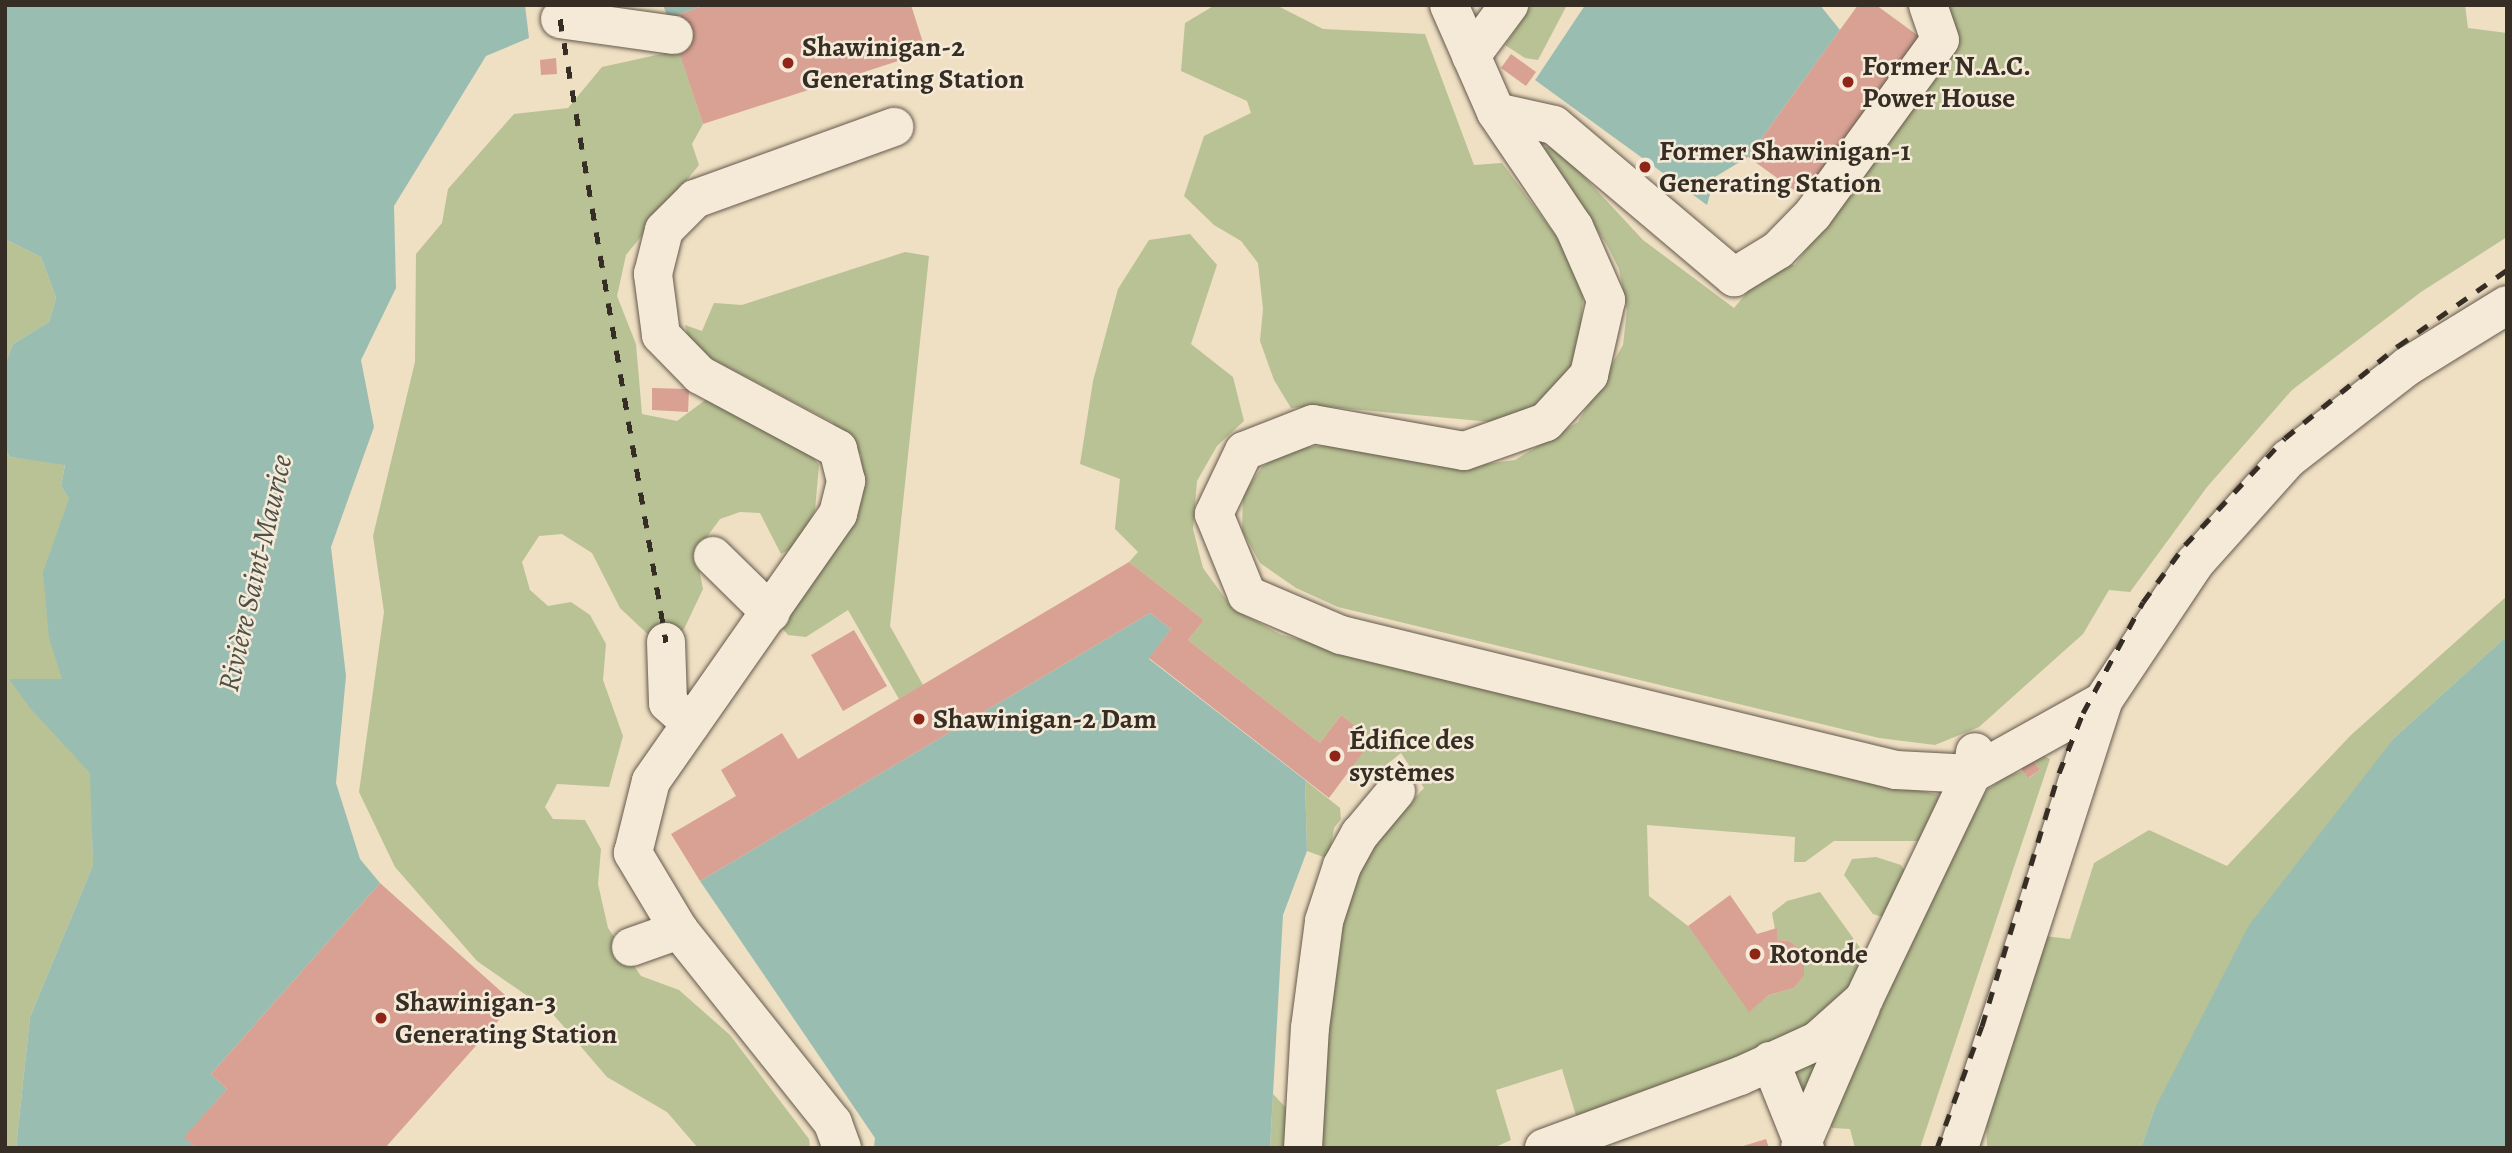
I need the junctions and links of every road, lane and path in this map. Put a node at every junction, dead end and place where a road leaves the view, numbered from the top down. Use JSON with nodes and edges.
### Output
{"nodes":[{"id":1,"x":1449,"y":5,"type":"edge"},
{"id":2,"x":1509,"y":5,"type":"edge"},
{"id":3,"x":1928,"y":5,"type":"edge"},
{"id":4,"x":560,"y":19,"type":"dead end"},
{"id":5,"x":658,"y":26,"type":"dead end"},
{"id":6,"x":1471,"y":56,"type":"junction"},
{"id":7,"x":1496,"y":112,"type":"junction"},
{"id":8,"x":894,"y":127,"type":"dead end"},
{"id":9,"x":2507,"y":305,"type":"edge"},
{"id":10,"x":713,"y":556,"type":"dead end"},
{"id":11,"x":771,"y":613,"type":"junction"},
{"id":12,"x":666,"y":642,"type":"dead end"},
{"id":13,"x":2103,"y":701,"type":"junction"},
{"id":14,"x":691,"y":724,"type":"junction"},
{"id":15,"x":1972,"y":775,"type":"junction"},
{"id":16,"x":1396,"y":791,"type":"dead end"},
{"id":17,"x":679,"y":930,"type":"junction"},
{"id":18,"x":631,"y":947,"type":"dead end"},
{"id":19,"x":1864,"y":999,"type":"junction"},
{"id":20,"x":1770,"y":1061,"type":"junction"},
{"id":21,"x":1969,"y":1137,"type":"edge"},
{"id":22,"x":1804,"y":1147,"type":"edge"},
{"id":23,"x":842,"y":1148,"type":"edge"},
{"id":24,"x":1303,"y":1148,"type":"edge"},
{"id":25,"x":1544,"y":1148,"type":"edge"}],
"edges":[{"from":1,"to":6,"type":"street"},
{"from":2,"to":6,"type":"street"},
{"from":3,"to":7,"type":"street"},
{"from":4,"to":5,"type":"street"},
{"from":6,"to":7,"type":"street"},
{"from":7,"to":15,"type":"street"},
{"from":8,"to":11,"type":"street"},
{"from":9,"to":13,"type":"street"},
{"from":10,"to":11,"type":"street"},
{"from":11,"to":14,"type":"street"},
{"from":12,"to":14,"type":"street"},
{"from":13,"to":15,"type":"street"},
{"from":13,"to":21,"type":"street"},
{"from":14,"to":17,"type":"street"},
{"from":15,"to":19,"type":"street"},
{"from":16,"to":24,"type":"street"},
{"from":17,"to":18,"type":"street"},
{"from":17,"to":23,"type":"street"},
{"from":19,"to":20,"type":"street"},
{"from":19,"to":22,"type":"street"},
{"from":20,"to":22,"type":"street"},
{"from":20,"to":25,"type":"street"}]}
